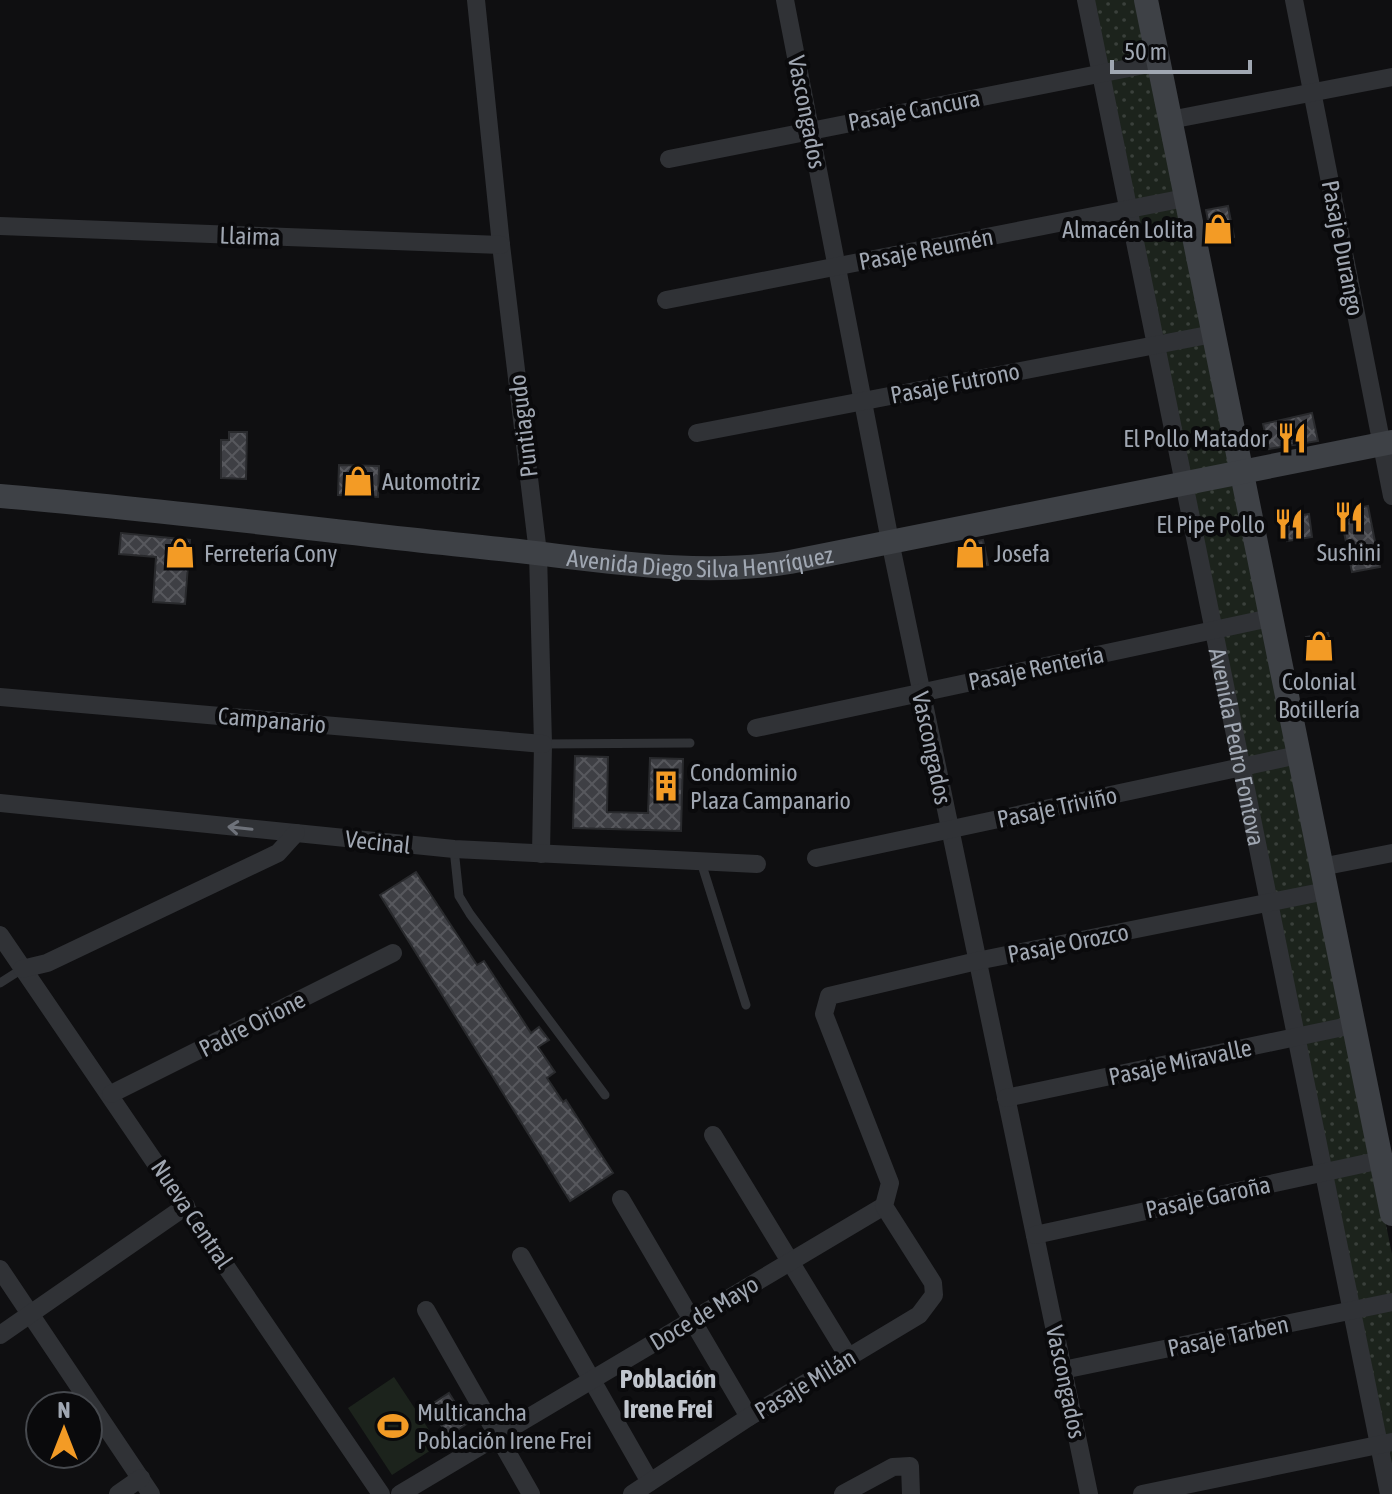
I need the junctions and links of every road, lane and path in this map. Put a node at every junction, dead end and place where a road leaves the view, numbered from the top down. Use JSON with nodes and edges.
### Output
{"nodes":[{"id":1,"x":476,"y":0,"type":"edge"},
{"id":2,"x":785,"y":0,"type":"edge"},
{"id":3,"x":1086,"y":0,"type":"edge"},
{"id":4,"x":1146,"y":0,"type":"edge"},
{"id":5,"x":1294,"y":0,"type":"edge"},
{"id":6,"x":1159,"y":62,"type":"junction"},
{"id":7,"x":1101,"y":74,"type":"junction"},
{"id":8,"x":1392,"y":77,"type":"edge"},
{"id":9,"x":1312,"y":93,"type":"junction"},
{"id":10,"x":1170,"y":120,"type":"junction"},
{"id":11,"x":810,"y":131,"type":"junction"},
{"id":12,"x":669,"y":159,"type":"dead end"},
{"id":13,"x":1185,"y":198,"type":"junction"},
{"id":14,"x":1129,"y":209,"type":"junction"},
{"id":15,"x":0,"y":226,"type":"edge"},
{"id":16,"x":501,"y":245,"type":"junction"},
{"id":17,"x":836,"y":266,"type":"junction"},
{"id":18,"x":666,"y":300,"type":"dead end"},
{"id":19,"x":1213,"y":334,"type":"junction"},
{"id":20,"x":1156,"y":345,"type":"junction"},
{"id":21,"x":862,"y":401,"type":"junction"},
{"id":22,"x":697,"y":433,"type":"dead end"},
{"id":23,"x":1387,"y":443,"type":"edge"},
{"id":24,"x":1240,"y":472,"type":"junction"},
{"id":25,"x":1184,"y":483,"type":"junction"},
{"id":26,"x":1,"y":496,"type":"edge"},
{"id":27,"x":1392,"y":496,"type":"edge"},
{"id":28,"x":890,"y":541,"type":"junction"},
{"id":29,"x":538,"y":553,"type":"junction"},
{"id":30,"x":1270,"y":618,"type":"junction"},
{"id":31,"x":1214,"y":630,"type":"junction"},
{"id":32,"x":920,"y":693,"type":"junction"},
{"id":33,"x":0,"y":697,"type":"edge"},
{"id":34,"x":756,"y":728,"type":"dead end"},
{"id":35,"x":690,"y":743,"type":"dead end"},
{"id":36,"x":543,"y":744,"type":"junction"},
{"id":37,"x":1298,"y":755,"type":"junction"},
{"id":38,"x":1242,"y":767,"type":"junction"},
{"id":39,"x":0,"y":803,"type":"edge"},
{"id":40,"x":949,"y":829,"type":"junction"},
{"id":41,"x":296,"y":833,"type":"junction"},
{"id":42,"x":454,"y":849,"type":"junction"},
{"id":43,"x":1392,"y":853,"type":"edge"},
{"id":44,"x":541,"y":854,"type":"junction"},
{"id":45,"x":816,"y":858,"type":"dead end"},
{"id":46,"x":701,"y":862,"type":"junction"},
{"id":47,"x":757,"y":864,"type":"dead end"},
{"id":48,"x":1323,"y":879,"type":"junction"},
{"id":49,"x":1269,"y":902,"type":"junction"},
{"id":50,"x":0,"y":935,"type":"edge"},
{"id":51,"x":393,"y":953,"type":"dead end"},
{"id":52,"x":977,"y":961,"type":"junction"},
{"id":53,"x":22,"y":969,"type":"junction"},
{"id":54,"x":0,"y":983,"type":"edge"},
{"id":55,"x":746,"y":1005,"type":"dead end"},
{"id":56,"x":1353,"y":1025,"type":"junction"},
{"id":57,"x":1297,"y":1037,"type":"junction"},
{"id":58,"x":111,"y":1094,"type":"junction"},
{"id":59,"x":605,"y":1095,"type":"dead end"},
{"id":60,"x":1006,"y":1098,"type":"junction"},
{"id":61,"x":713,"y":1135,"type":"dead end"},
{"id":62,"x":1381,"y":1160,"type":"junction"},
{"id":63,"x":1324,"y":1173,"type":"junction"},
{"id":64,"x":621,"y":1199,"type":"dead end"},
{"id":65,"x":186,"y":1206,"type":"junction"},
{"id":66,"x":884,"y":1206,"type":"junction"},
{"id":67,"x":1392,"y":1214,"type":"edge"},
{"id":68,"x":1035,"y":1235,"type":"junction"},
{"id":69,"x":521,"y":1256,"type":"dead end"},
{"id":70,"x":790,"y":1262,"type":"junction"},
{"id":71,"x":0,"y":1269,"type":"edge"},
{"id":72,"x":1392,"y":1302,"type":"edge"},
{"id":73,"x":426,"y":1310,"type":"dead end"},
{"id":74,"x":1352,"y":1310,"type":"junction"},
{"id":75,"x":31,"y":1314,"type":"junction"},
{"id":76,"x":690,"y":1321,"type":"junction"},
{"id":77,"x":0,"y":1335,"type":"edge"},
{"id":78,"x":849,"y":1358,"type":"junction"},
{"id":79,"x":1063,"y":1370,"type":"junction"},
{"id":80,"x":592,"y":1380,"type":"junction"},
{"id":81,"x":749,"y":1417,"type":"junction"},
{"id":82,"x":497,"y":1436,"type":"junction"},
{"id":83,"x":1386,"y":1443,"type":"edge"},
{"id":84,"x":650,"y":1482,"type":"junction"},
{"id":85,"x":146,"y":1486,"type":"edge"},
{"id":86,"x":118,"y":1494,"type":"edge"},
{"id":87,"x":381,"y":1494,"type":"edge"},
{"id":88,"x":400,"y":1494,"type":"edge"},
{"id":89,"x":531,"y":1494,"type":"edge"},
{"id":90,"x":632,"y":1494,"type":"edge"},
{"id":91,"x":843,"y":1494,"type":"edge"},
{"id":92,"x":911,"y":1494,"type":"edge"},
{"id":93,"x":1089,"y":1494,"type":"edge"},
{"id":94,"x":1142,"y":1494,"type":"edge"},
{"id":95,"x":1389,"y":1494,"type":"edge"}],
"edges":[{"from":1,"to":16,"type":"street","name":"Puntiagudo"},
{"from":2,"to":11,"type":"street","name":"Vascongados"},
{"from":3,"to":7,"type":"street","name":"Avenida Pedro Fontova"},
{"from":4,"to":6,"type":"main road"},
{"from":5,"to":9,"type":"street","name":"Pasaje Durango"},
{"from":6,"to":7,"type":"street","name":"Pasaje Cancura"},
{"from":6,"to":10,"type":"main road"},
{"from":7,"to":11,"type":"street","name":"Pasaje Cancura"},
{"from":7,"to":14,"type":"street","name":"Avenida Pedro Fontova"},
{"from":8,"to":9,"type":"street"},
{"from":9,"to":10,"type":"street"},
{"from":9,"to":23,"type":"street","name":"Pasaje Durango"},
{"from":10,"to":13,"type":"main road"},
{"from":11,"to":12,"type":"street","name":"Pasaje Cancura"},
{"from":11,"to":17,"type":"street","name":"Vascongados"},
{"from":13,"to":14,"type":"street","name":"Pasaje Reumén"},
{"from":13,"to":19,"type":"main road"},
{"from":14,"to":17,"type":"street","name":"Pasaje Reumén"},
{"from":14,"to":20,"type":"street","name":"Avenida Pedro Fontova"},
{"from":15,"to":16,"type":"street","name":"Llaima"},
{"from":16,"to":29,"type":"street","name":"Puntiagudo"},
{"from":17,"to":18,"type":"street","name":"Pasaje Reumén"},
{"from":17,"to":21,"type":"street","name":"Vascongados"},
{"from":19,"to":20,"type":"street","name":"Pasaje Futrono"},
{"from":19,"to":24,"type":"main road"},
{"from":20,"to":21,"type":"street","name":"Pasaje Futrono"},
{"from":20,"to":25,"type":"street","name":"Avenida Pedro Fontova"},
{"from":21,"to":22,"type":"street","name":"Pasaje Futrono"},
{"from":21,"to":28,"type":"street","name":"Vascongados"},
{"from":23,"to":24,"type":"main road","name":"Avenida Diego Silva Henríquez"},
{"from":23,"to":27,"type":"street","name":"Pasaje Durango"},
{"from":24,"to":25,"type":"main road","name":"Avenida Diego Silva Henríquez"},
{"from":24,"to":30,"type":"main road"},
{"from":25,"to":28,"type":"main road","name":"Avenida Diego Silva Henríquez"},
{"from":25,"to":31,"type":"street","name":"Avenida Pedro Fontova"},
{"from":26,"to":29,"type":"main road","name":"Avenida Diego Silva Henríquez"},
{"from":28,"to":29,"type":"main road","name":"Avenida Diego Silva Henríquez"},
{"from":28,"to":32,"type":"street","name":"Vascongados"},
{"from":29,"to":36,"type":"street","name":"Puntiagudo"},
{"from":30,"to":31,"type":"street","name":"Pasaje Rentería"},
{"from":30,"to":37,"type":"main road"},
{"from":31,"to":32,"type":"street","name":"Pasaje Rentería"},
{"from":31,"to":38,"type":"street","name":"Avenida Pedro Fontova"},
{"from":32,"to":34,"type":"street","name":"Pasaje Rentería"},
{"from":32,"to":40,"type":"street","name":"Vascongados"},
{"from":33,"to":36,"type":"street","name":"Campanario"},
{"from":35,"to":36,"type":"lane"},
{"from":36,"to":44,"type":"street","name":"Puntiagudo"},
{"from":37,"to":38,"type":"street","name":"Pasaje Triviño"},
{"from":37,"to":48,"type":"main road"},
{"from":38,"to":40,"type":"street","name":"Pasaje Triviño"},
{"from":38,"to":49,"type":"street","name":"Avenida Pedro Fontova"},
{"from":41,"to":39,"type":"street","name":"Vecinal","one_way":true},
{"from":40,"to":45,"type":"street","name":"Pasaje Triviño"},
{"from":40,"to":52,"type":"street","name":"Vascongados"},
{"from":41,"to":42,"type":"street","name":"Vecinal"},
{"from":41,"to":53,"type":"street"},
{"from":42,"to":44,"type":"street","name":"Vecinal"},
{"from":42,"to":59,"type":"lane"},
{"from":43,"to":48,"type":"street","name":"Pasaje Orozco"},
{"from":44,"to":46,"type":"street","name":"Vecinal"},
{"from":46,"to":47,"type":"street","name":"Vecinal"},
{"from":46,"to":55,"type":"lane"},
{"from":48,"to":49,"type":"street","name":"Pasaje Orozco"},
{"from":48,"to":56,"type":"main road"},
{"from":49,"to":52,"type":"street","name":"Pasaje Orozco"},
{"from":49,"to":57,"type":"street","name":"Avenida Pedro Fontova"},
{"from":50,"to":53,"type":"street","name":"Nueva Central"},
{"from":51,"to":58,"type":"street","name":"Padre Orione"},
{"from":52,"to":60,"type":"street","name":"Vascongados"},
{"from":52,"to":66,"type":"street","name":"Pasaje Orozco"},
{"from":53,"to":54,"type":"lane"},
{"from":53,"to":58,"type":"street","name":"Nueva Central"},
{"from":56,"to":57,"type":"street","name":"Pasaje Miravalle"},
{"from":56,"to":62,"type":"main road"},
{"from":57,"to":60,"type":"street","name":"Pasaje Miravalle"},
{"from":57,"to":63,"type":"street","name":"Avenida Pedro Fontova"},
{"from":58,"to":65,"type":"street","name":"Nueva Central"},
{"from":60,"to":68,"type":"street","name":"Vascongados"},
{"from":61,"to":70,"type":"street"},
{"from":62,"to":63,"type":"street","name":"Pasaje Garoña"},
{"from":62,"to":67,"type":"main road"},
{"from":63,"to":68,"type":"street","name":"Pasaje Garoña"},
{"from":63,"to":74,"type":"street","name":"Avenida Pedro Fontova"},
{"from":64,"to":76,"type":"street"},
{"from":65,"to":75,"type":"street"},
{"from":65,"to":87,"type":"street","name":"Nueva Central"},
{"from":66,"to":70,"type":"street","name":"Doce de Mayo"},
{"from":66,"to":78,"type":"street","name":"Pasaje Milán"},
{"from":68,"to":79,"type":"street","name":"Vascongados"},
{"from":69,"to":80,"type":"street"},
{"from":70,"to":76,"type":"street","name":"Doce de Mayo"},
{"from":70,"to":78,"type":"street"},
{"from":71,"to":75,"type":"street"},
{"from":72,"to":74,"type":"street","name":"Pasaje Tarben"},
{"from":73,"to":82,"type":"street"},
{"from":74,"to":79,"type":"street","name":"Pasaje Tarben"},
{"from":74,"to":83,"type":"street","name":"Avenida Pedro Fontova"},
{"from":75,"to":77,"type":"street"},
{"from":75,"to":85,"type":"street"},
{"from":76,"to":80,"type":"street","name":"Doce de Mayo"},
{"from":76,"to":81,"type":"street"},
{"from":78,"to":81,"type":"street","name":"Pasaje Milán"},
{"from":79,"to":93,"type":"street","name":"Vascongados"},
{"from":80,"to":82,"type":"street","name":"Doce de Mayo"},
{"from":80,"to":84,"type":"street"},
{"from":81,"to":84,"type":"street","name":"Pasaje Milán"},
{"from":82,"to":88,"type":"street","name":"Doce de Mayo"},
{"from":82,"to":89,"type":"street"},
{"from":83,"to":94,"type":"street"},
{"from":83,"to":95,"type":"street","name":"Avenida Pedro Fontova"},
{"from":84,"to":90,"type":"street","name":"Pasaje Milán"},
{"from":85,"to":86,"type":"street"},
{"from":91,"to":92,"type":"street"}]}
